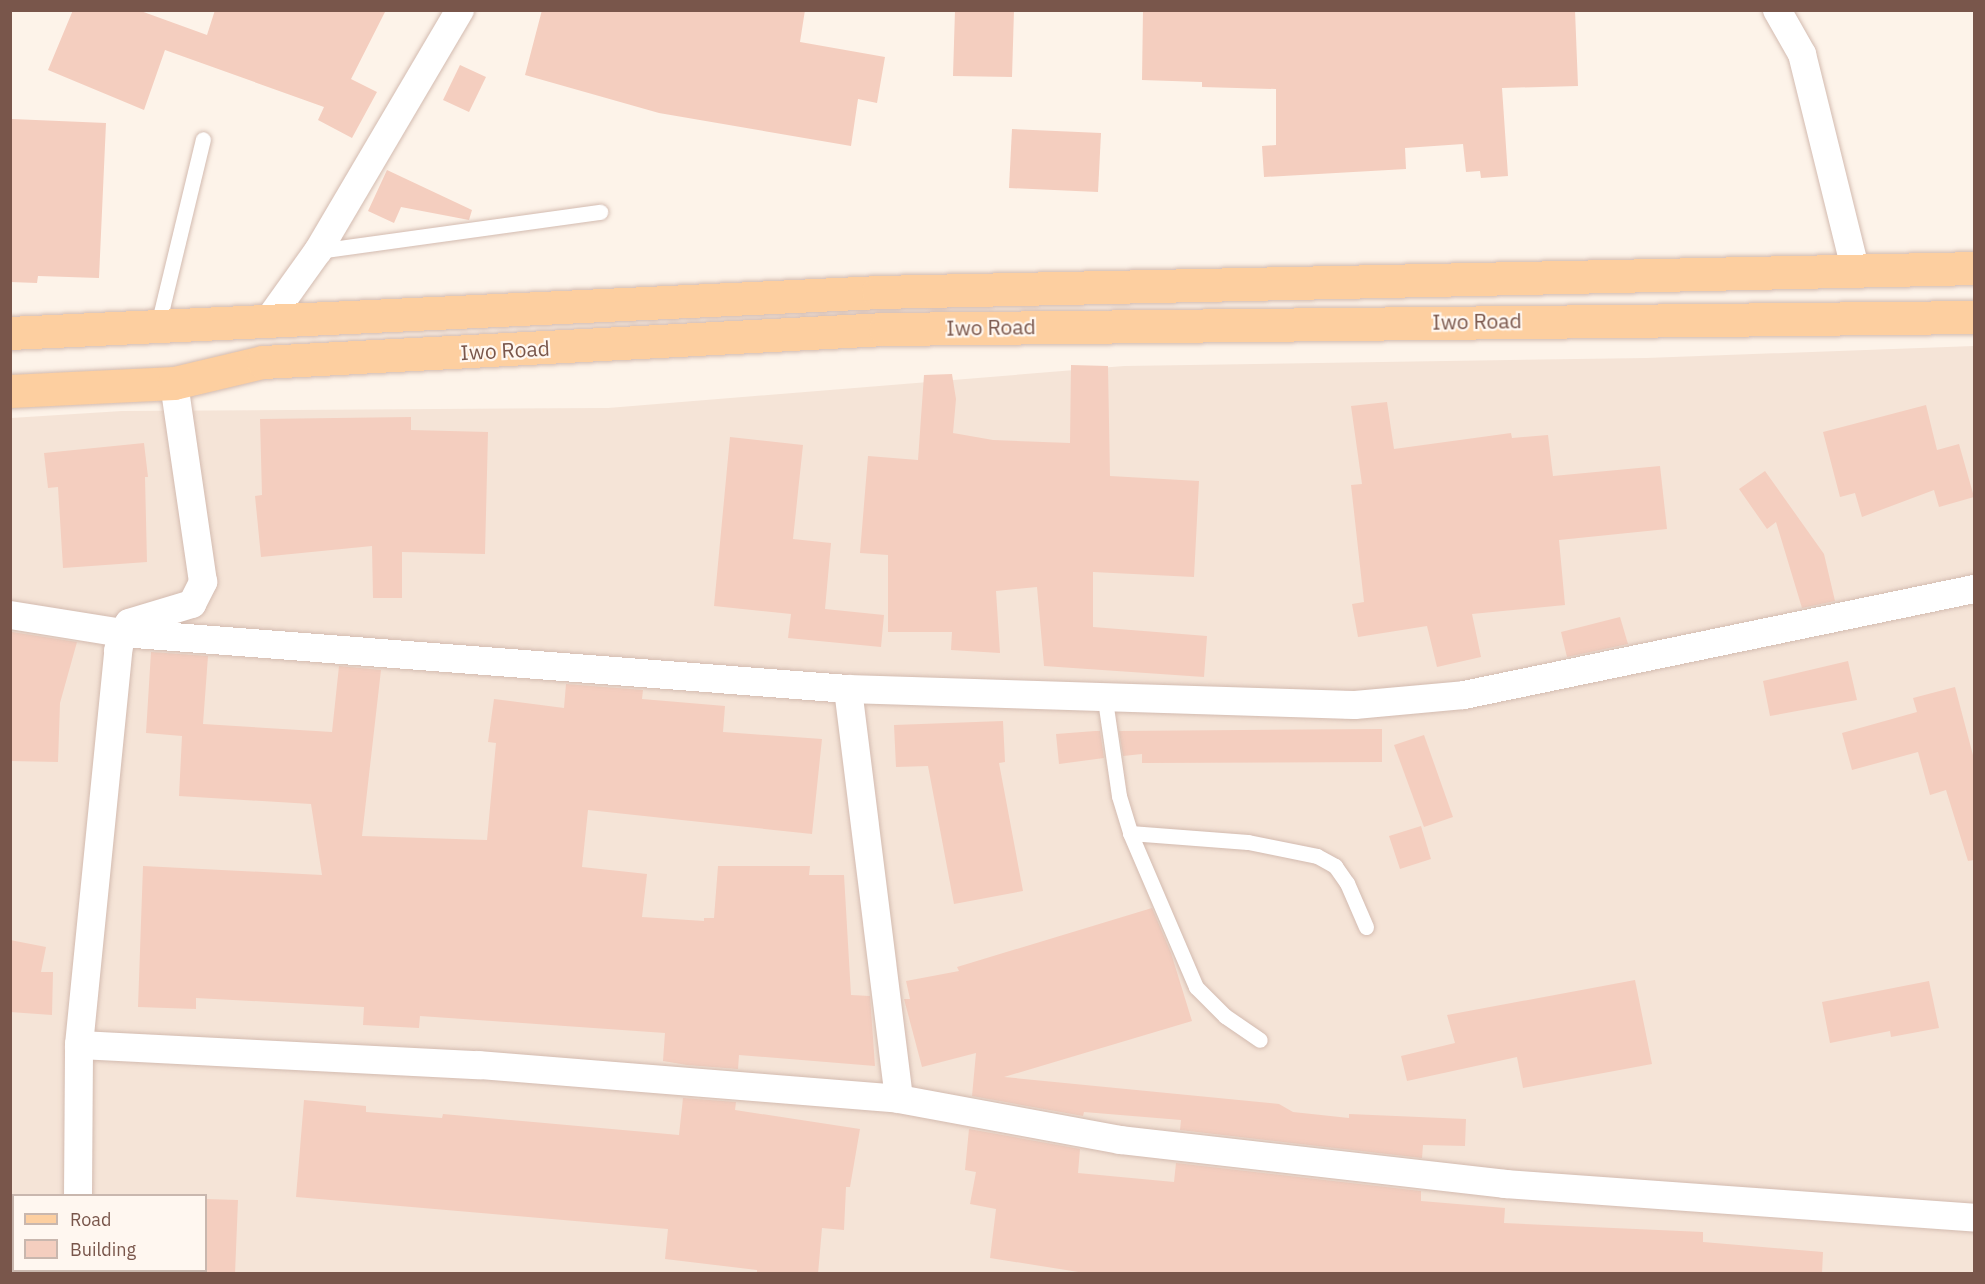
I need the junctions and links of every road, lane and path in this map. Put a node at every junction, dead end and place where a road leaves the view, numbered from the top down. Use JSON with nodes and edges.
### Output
{"nodes":[{"id":1,"x":460,"y":10,"type":"edge"},
{"id":2,"x":1777,"y":10,"type":"edge"},
{"id":3,"x":203,"y":139,"type":"dead end"},
{"id":4,"x":600,"y":212,"type":"dead end"},
{"id":5,"x":318,"y":251,"type":"junction"},
{"id":6,"x":1855,"y":268,"type":"junction"},
{"id":7,"x":1974,"y":268,"type":"edge"},
{"id":8,"x":878,"y":292,"type":"junction"},
{"id":9,"x":1974,"y":317,"type":"edge"},
{"id":10,"x":270,"y":318,"type":"junction"},
{"id":11,"x":158,"y":325,"type":"junction"},
{"id":12,"x":885,"y":328,"type":"junction"},
{"id":13,"x":10,"y":333,"type":"edge"},
{"id":14,"x":174,"y":383,"type":"junction"},
{"id":15,"x":10,"y":391,"type":"edge"},
{"id":16,"x":1974,"y":589,"type":"edge"},
{"id":17,"x":10,"y":615,"type":"edge"},
{"id":18,"x":122,"y":633,"type":"junction"},
{"id":19,"x":848,"y":689,"type":"junction"},
{"id":20,"x":1105,"y":700,"type":"junction"},
{"id":21,"x":1130,"y":832,"type":"junction"},
{"id":22,"x":1366,"y":927,"type":"dead end"},
{"id":23,"x":1260,"y":1040,"type":"dead end"},
{"id":24,"x":79,"y":1046,"type":"junction"},
{"id":25,"x":899,"y":1098,"type":"junction"},
{"id":26,"x":78,"y":1194,"type":"edge"},
{"id":27,"x":1974,"y":1218,"type":"edge"}],
"edges":[{"from":1,"to":5,"type":"street"},
{"from":2,"to":6,"type":"street"},
{"from":3,"to":11,"type":"lane"},
{"from":4,"to":5,"type":"lane"},
{"from":5,"to":10,"type":"street"},
{"from":6,"to":7,"type":"main road","name":"Iwo Road"},
{"from":6,"to":8,"type":"main road","name":"Iwo Road"},
{"from":8,"to":10,"type":"main road","name":"Iwo Road"},
{"from":8,"to":12,"type":"main road"},
{"from":9,"to":12,"type":"main road","name":"Iwo Road"},
{"from":10,"to":11,"type":"main road","name":"Iwo Road"},
{"from":11,"to":13,"type":"main road","name":"Iwo Road"},
{"from":12,"to":14,"type":"main road","name":"Iwo Road"},
{"from":14,"to":15,"type":"main road","name":"Iwo Road"},
{"from":14,"to":18,"type":"street"},
{"from":16,"to":20,"type":"street"},
{"from":17,"to":18,"type":"street"},
{"from":18,"to":19,"type":"street"},
{"from":18,"to":24,"type":"street"},
{"from":19,"to":20,"type":"street"},
{"from":19,"to":25,"type":"street"},
{"from":20,"to":21,"type":"lane"},
{"from":21,"to":22,"type":"lane"},
{"from":21,"to":23,"type":"lane"},
{"from":24,"to":25,"type":"street"},
{"from":24,"to":26,"type":"street"},
{"from":25,"to":27,"type":"street"}]}
